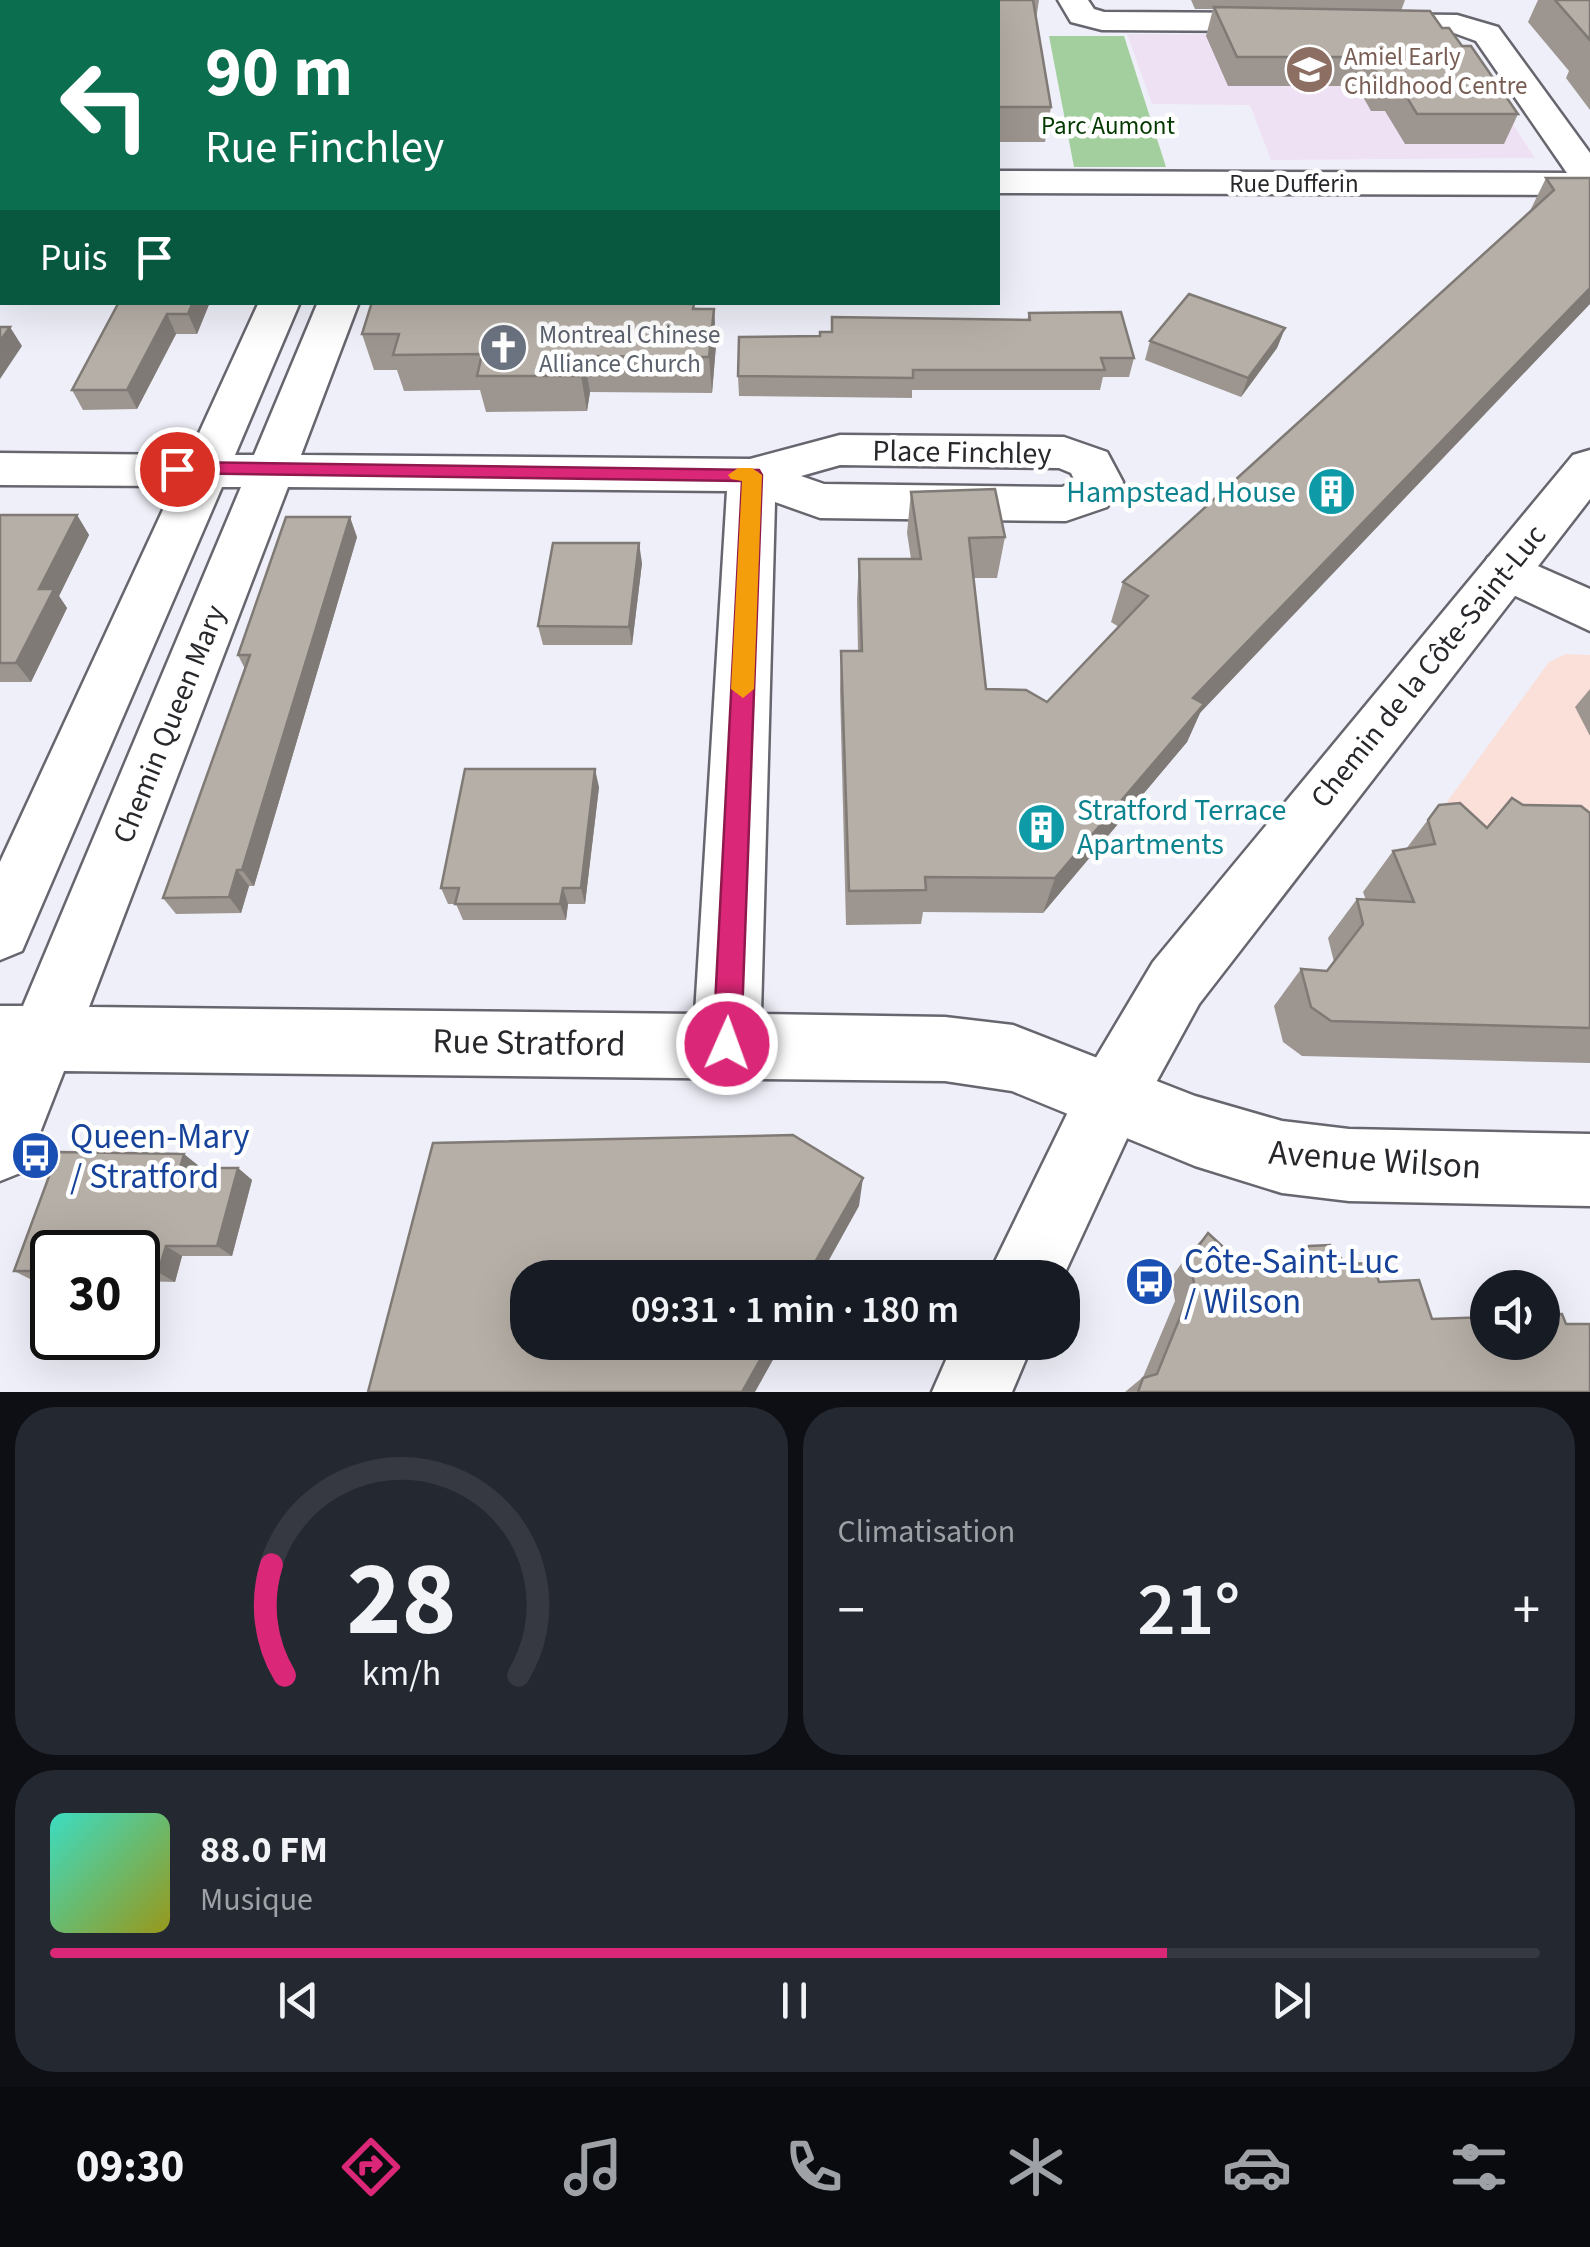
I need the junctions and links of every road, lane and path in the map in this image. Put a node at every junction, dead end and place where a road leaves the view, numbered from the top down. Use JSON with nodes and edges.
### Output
{"nodes":[{"id":1,"x":1073,"y":0,"type":"edge"},
{"id":2,"x":1438,"y":12,"type":"edge"},
{"id":3,"x":1000,"y":182,"type":"edge"},
{"id":4,"x":1590,"y":182,"type":"edge"},
{"id":5,"x":279,"y":305,"type":"edge"},
{"id":6,"x":338,"y":305,"type":"edge"},
{"id":7,"x":1590,"y":466,"type":"edge"},
{"id":8,"x":0,"y":468,"type":"edge"},
{"id":9,"x":205,"y":469,"type":"junction"},
{"id":10,"x":272,"y":470,"type":"junction"},
{"id":11,"x":752,"y":475,"type":"junction"},
{"id":12,"x":1506,"y":570,"type":"junction"},
{"id":13,"x":1590,"y":612,"type":"edge"},
{"id":14,"x":0,"y":930,"type":"edge"},
{"id":15,"x":21,"y":1038,"type":"edge"},
{"id":16,"x":727,"y":1044,"type":"junction"},
{"id":17,"x":1112,"y":1095,"type":"junction"},
{"id":18,"x":0,"y":1146,"type":"edge"},
{"id":19,"x":1590,"y":1170,"type":"edge"},
{"id":20,"x":1033,"y":1260,"type":"edge"},
{"id":21,"x":986,"y":1360,"type":"edge"},
{"id":22,"x":972,"y":1392,"type":"edge"}],
"edges":[{"from":1,"to":2,"type":"street"},
{"from":2,"to":4,"type":"street"},
{"from":3,"to":4,"type":"street","name":"Rue Dufferin"},
{"from":5,"to":9,"type":"street"},
{"from":6,"to":10,"type":"street","name":"Chemin Queen Mary"},
{"from":7,"to":12,"type":"street","name":"Chemin de la Côte-Saint-Luc"},
{"from":8,"to":9,"type":"street"},
{"from":9,"to":10,"type":"street"},
{"from":9,"to":14,"type":"street"},
{"from":10,"to":11,"type":"street"},
{"from":10,"to":15,"type":"street","name":"Chemin Queen Mary"},
{"from":11,"to":11,"type":"street","name":"Place Finchley"},
{"from":11,"to":16,"type":"street"},
{"from":12,"to":13,"type":"street"},
{"from":12,"to":17,"type":"street","name":"Chemin de la Côte-Saint-Luc"},
{"from":15,"to":16,"type":"street","name":"Rue Stratford"},
{"from":15,"to":18,"type":"street","name":"Chemin Queen Mary"},
{"from":16,"to":17,"type":"street","name":"Rue Stratford"},
{"from":17,"to":19,"type":"street","name":"Avenue Wilson"},
{"from":17,"to":20,"type":"street","name":"Chemin de la Côte-Saint-Luc"},
{"from":21,"to":22,"type":"street"}]}
